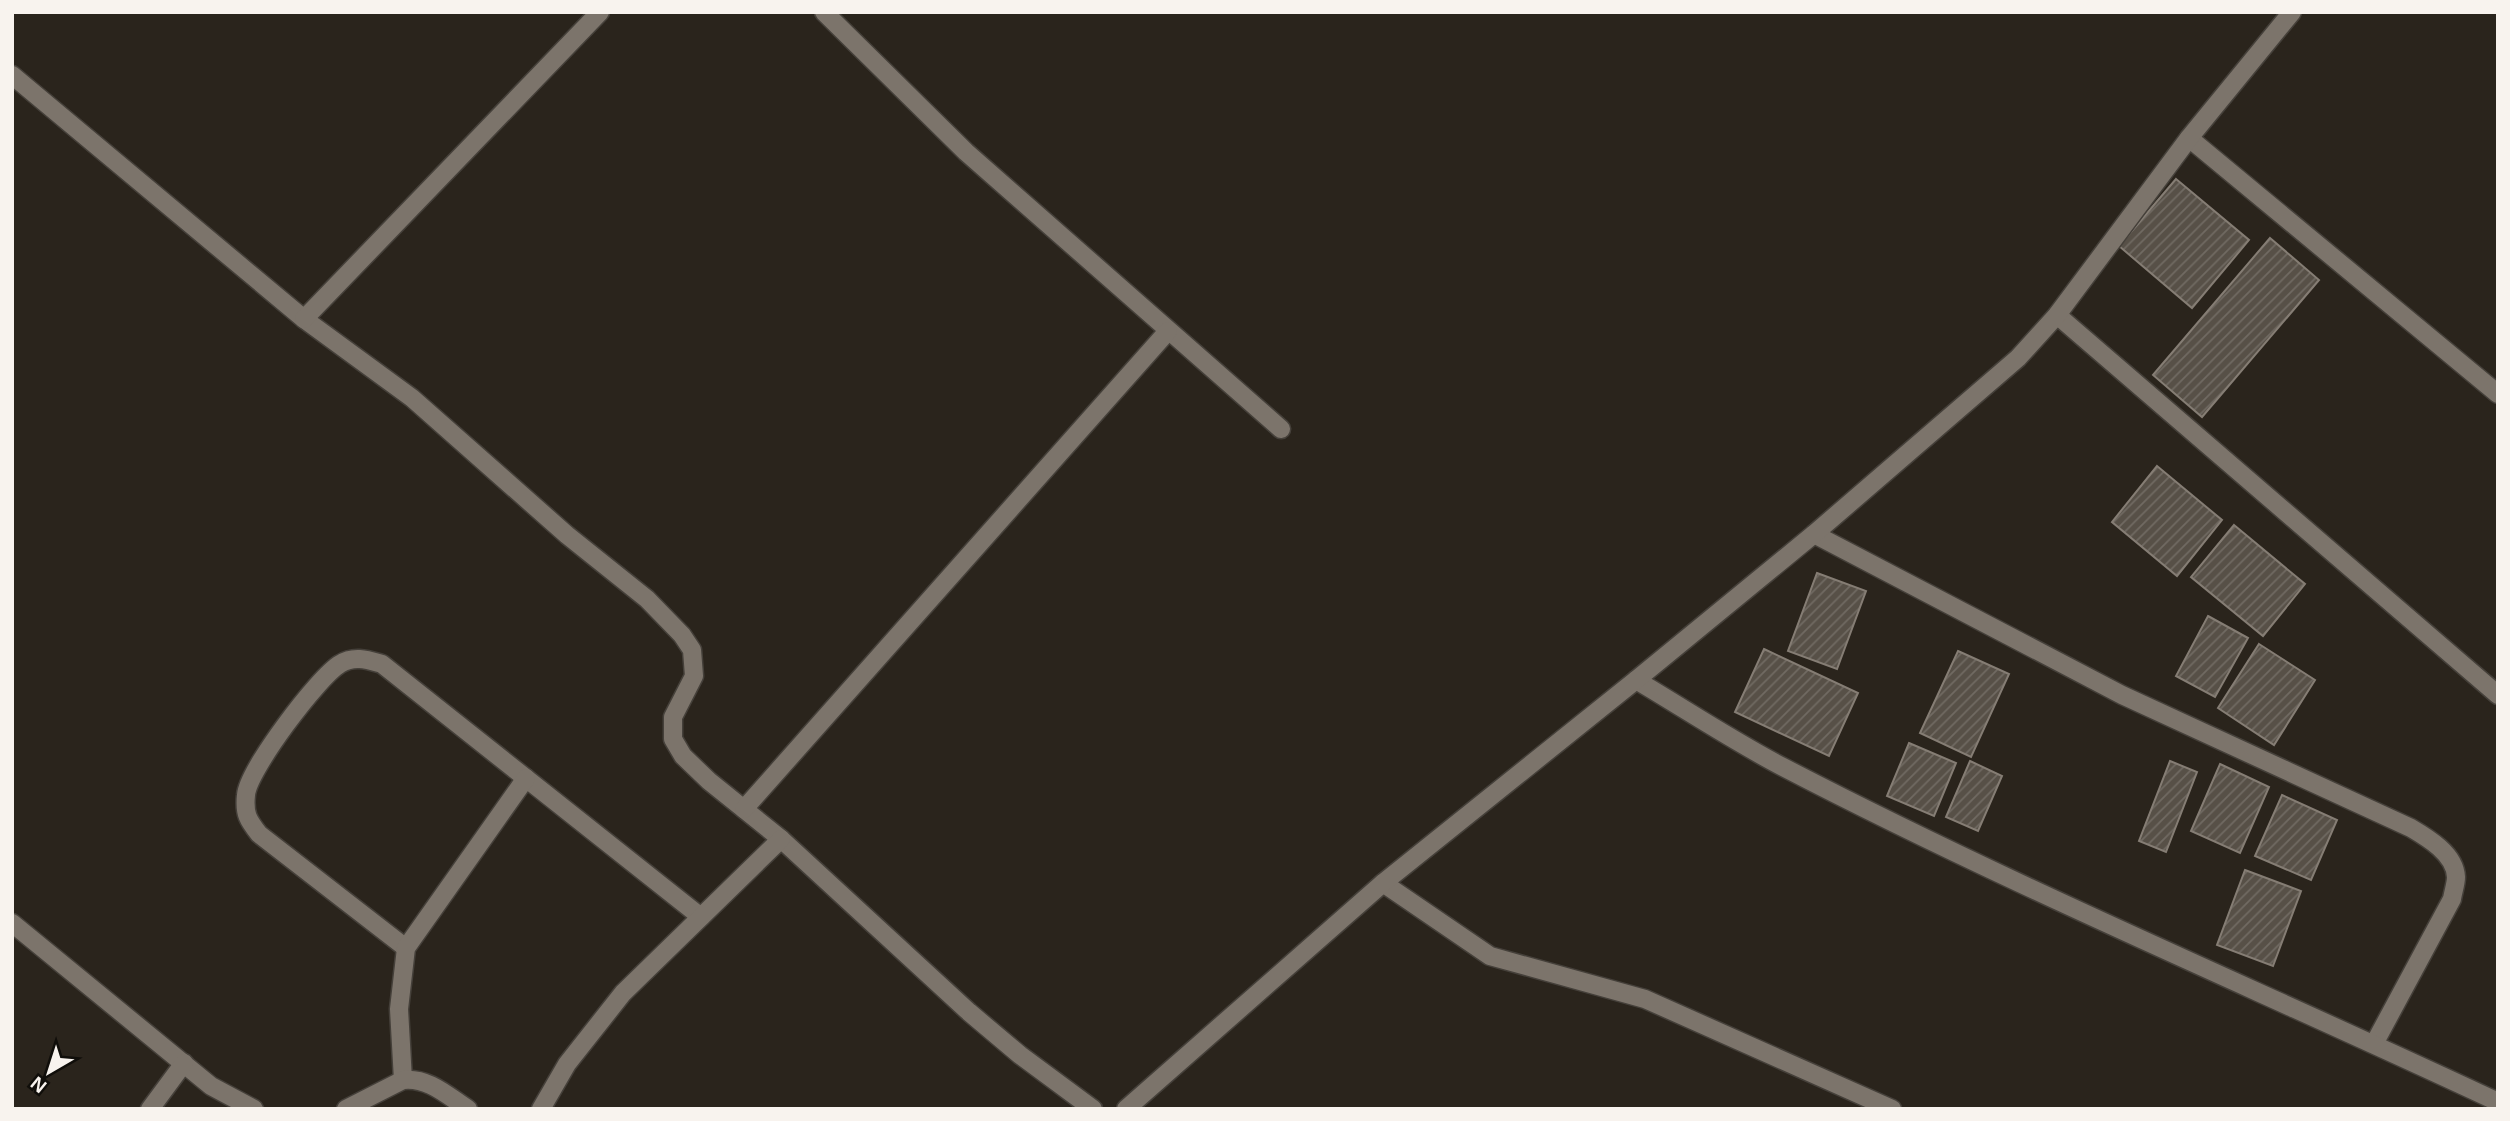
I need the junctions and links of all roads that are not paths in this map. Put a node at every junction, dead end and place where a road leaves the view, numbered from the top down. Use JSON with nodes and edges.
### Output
{"nodes":[{"id":1,"x":600,"y":12,"type":"edge"},
{"id":2,"x":824,"y":12,"type":"edge"},
{"id":3,"x":2292,"y":12,"type":"edge"},
{"id":4,"x":12,"y":75,"type":"edge"},
{"id":5,"x":2189,"y":138,"type":"junction"},
{"id":6,"x":2057,"y":316,"type":"junction"},
{"id":7,"x":304,"y":319,"type":"junction"},
{"id":8,"x":1168,"y":331,"type":"junction"},
{"id":9,"x":2498,"y":394,"type":"edge"},
{"id":10,"x":1281,"y":429,"type":"dead end"},
{"id":11,"x":1814,"y":534,"type":"junction"},
{"id":12,"x":1636,"y":680,"type":"junction"},
{"id":13,"x":2498,"y":695,"type":"edge"},
{"id":14,"x":526,"y":778,"type":"junction"},
{"id":15,"x":744,"y":808,"type":"junction"},
{"id":16,"x":781,"y":838,"type":"junction"},
{"id":17,"x":1383,"y":883,"type":"junction"},
{"id":18,"x":701,"y":917,"type":"junction"},
{"id":19,"x":12,"y":923,"type":"edge"},
{"id":20,"x":406,"y":948,"type":"junction"},
{"id":21,"x":2374,"y":1044,"type":"junction"},
{"id":22,"x":184,"y":1063,"type":"junction"},
{"id":23,"x":403,"y":1080,"type":"junction"},
{"id":24,"x":2498,"y":1102,"type":"edge"},
{"id":25,"x":150,"y":1109,"type":"edge"},
{"id":26,"x":254,"y":1109,"type":"edge"},
{"id":27,"x":346,"y":1109,"type":"edge"},
{"id":28,"x":468,"y":1109,"type":"edge"},
{"id":29,"x":541,"y":1109,"type":"edge"},
{"id":30,"x":1093,"y":1109,"type":"edge"},
{"id":31,"x":1126,"y":1109,"type":"edge"},
{"id":32,"x":1892,"y":1109,"type":"edge"}],
"edges":[{"from":1,"to":7,"type":"street"},
{"from":2,"to":8,"type":"street"},
{"from":3,"to":5,"type":"street"},
{"from":4,"to":7,"type":"street"},
{"from":5,"to":6,"type":"street"},
{"from":5,"to":9,"type":"street"},
{"from":6,"to":11,"type":"street"},
{"from":6,"to":13,"type":"street"},
{"from":7,"to":15,"type":"street"},
{"from":8,"to":10,"type":"street"},
{"from":8,"to":15,"type":"street"},
{"from":11,"to":12,"type":"street"},
{"from":11,"to":21,"type":"street"},
{"from":12,"to":17,"type":"street"},
{"from":12,"to":21,"type":"street"},
{"from":14,"to":18,"type":"street"},
{"from":14,"to":20,"type":"street"},
{"from":14,"to":20,"type":"street"},
{"from":15,"to":16,"type":"street"},
{"from":16,"to":18,"type":"street"},
{"from":16,"to":30,"type":"street"},
{"from":17,"to":31,"type":"street"},
{"from":17,"to":32,"type":"street"},
{"from":18,"to":29,"type":"street"},
{"from":19,"to":22,"type":"street"},
{"from":20,"to":23,"type":"street"},
{"from":21,"to":24,"type":"street"},
{"from":22,"to":25,"type":"street"},
{"from":22,"to":26,"type":"street"},
{"from":23,"to":27,"type":"street"},
{"from":23,"to":28,"type":"street"}]}
